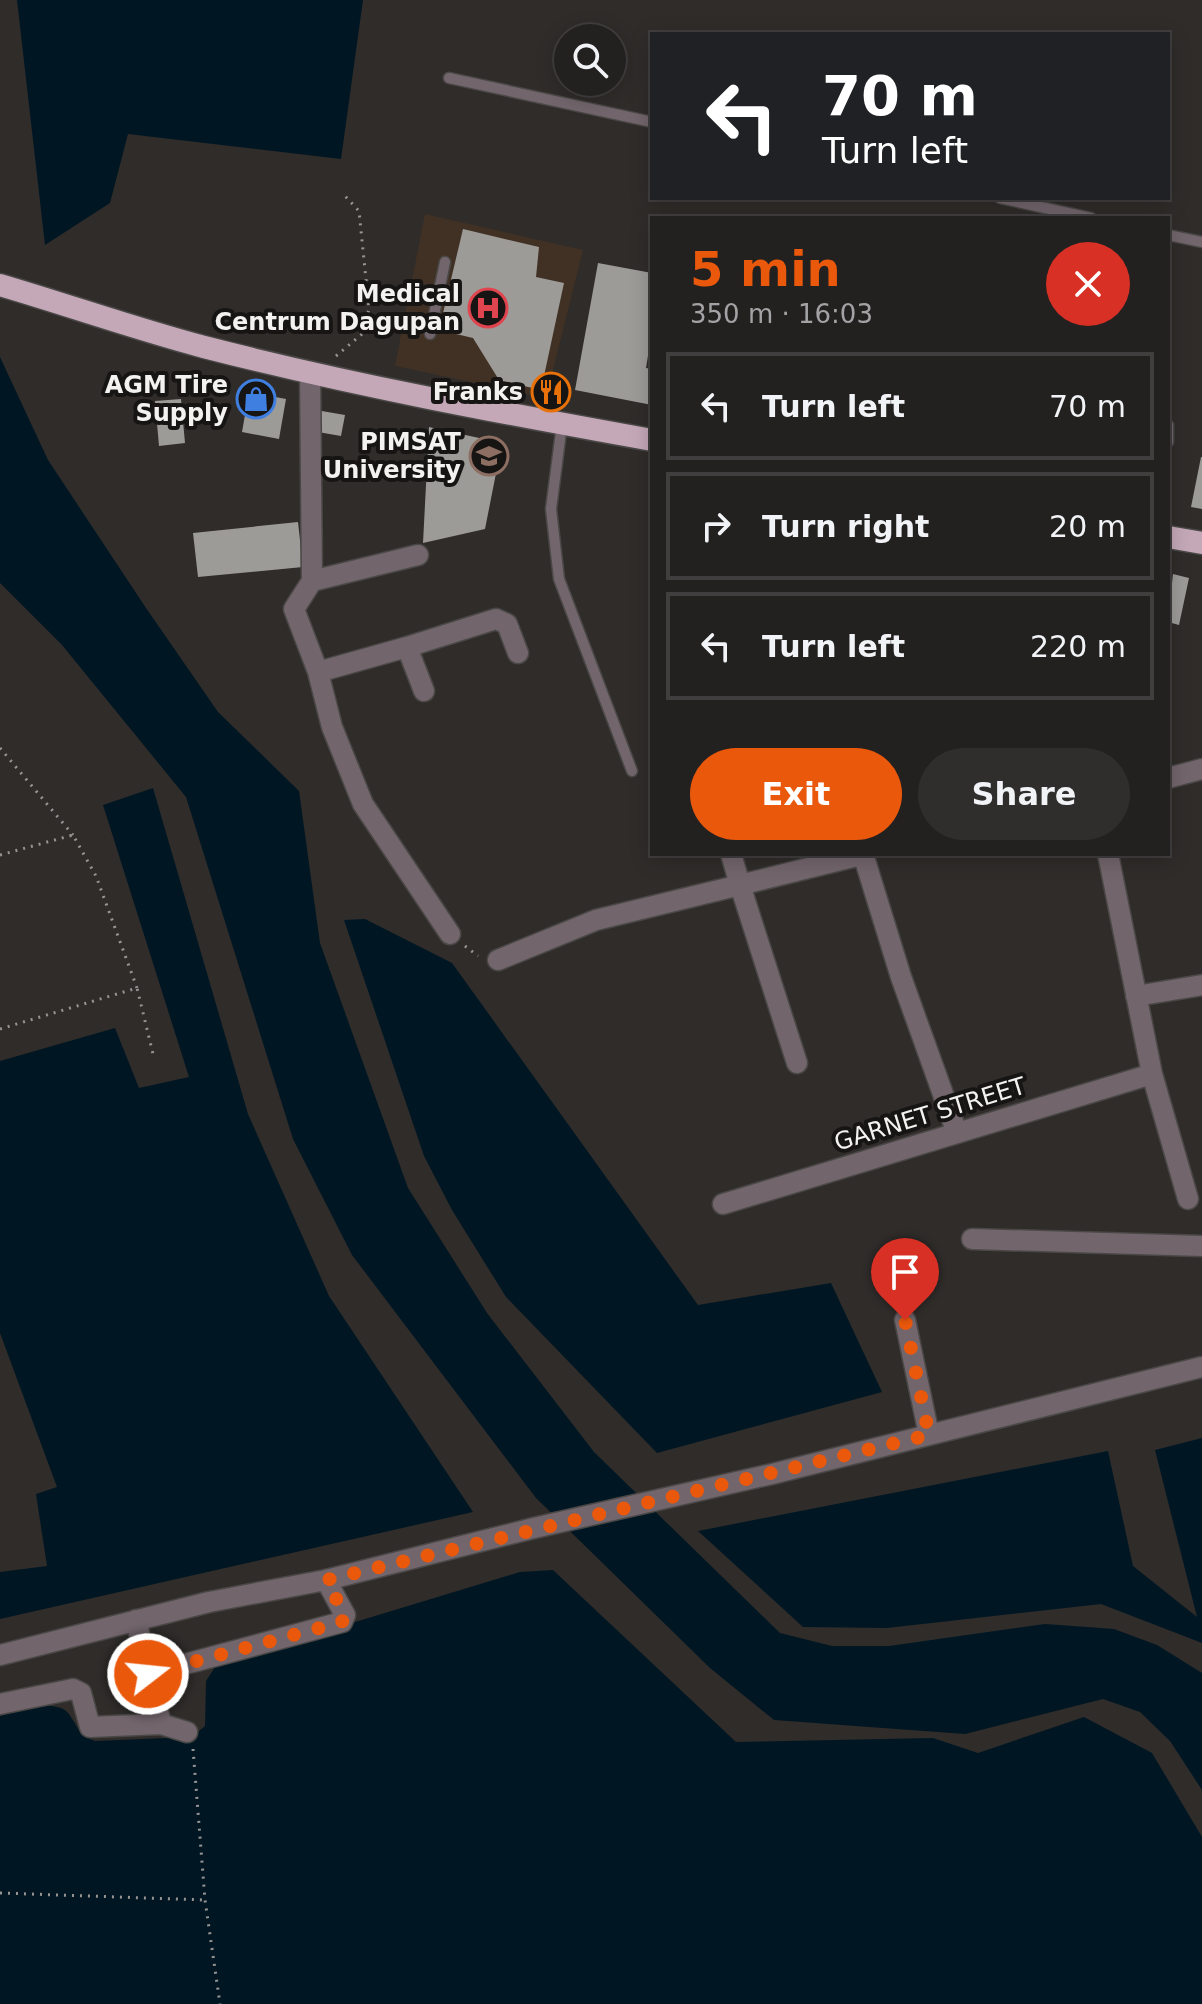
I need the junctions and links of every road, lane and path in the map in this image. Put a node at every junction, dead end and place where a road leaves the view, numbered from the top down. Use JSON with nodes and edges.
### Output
{"nodes":[{"id":1,"x":449,"y":78,"type":"dead end"},
{"id":2,"x":650,"y":122,"type":"edge"},
{"id":3,"x":345,"y":196,"type":"dead end"},
{"id":4,"x":1009,"y":200,"type":"edge"},
{"id":5,"x":1082,"y":216,"type":"edge"},
{"id":6,"x":1170,"y":236,"type":"edge"},
{"id":7,"x":1202,"y":242,"type":"edge"},
{"id":8,"x":445,"y":262,"type":"dead end"},
{"id":9,"x":0,"y":285,"type":"edge"},
{"id":10,"x":430,"y":334,"type":"dead end"},
{"id":11,"x":310,"y":372,"type":"junction"},
{"id":12,"x":562,"y":424,"type":"junction"},
{"id":13,"x":650,"y":440,"type":"edge"},
{"id":14,"x":1170,"y":537,"type":"edge"},
{"id":15,"x":1202,"y":543,"type":"edge"},
{"id":16,"x":418,"y":555,"type":"dead end"},
{"id":17,"x":312,"y":581,"type":"junction"},
{"id":18,"x":407,"y":647,"type":"junction"},
{"id":19,"x":518,"y":653,"type":"dead end"},
{"id":20,"x":318,"y":672,"type":"junction"},
{"id":21,"x":424,"y":691,"type":"dead end"},
{"id":22,"x":0,"y":748,"type":"edge"},
{"id":23,"x":1202,"y":769,"type":"edge"},
{"id":24,"x":632,"y":771,"type":"dead end"},
{"id":25,"x":1170,"y":777,"type":"edge"},
{"id":26,"x":73,"y":835,"type":"junction"},
{"id":27,"x":0,"y":855,"type":"edge"},
{"id":28,"x":732,"y":856,"type":"edge"},
{"id":29,"x":856,"y":856,"type":"edge"},
{"id":30,"x":865,"y":856,"type":"edge"},
{"id":31,"x":1108,"y":856,"type":"edge"},
{"id":32,"x":740,"y":885,"type":"junction"},
{"id":33,"x":450,"y":934,"type":"dead end"},
{"id":34,"x":498,"y":960,"type":"dead end"},
{"id":35,"x":1202,"y":985,"type":"edge"},
{"id":36,"x":137,"y":988,"type":"junction"},
{"id":37,"x":1136,"y":996,"type":"junction"},
{"id":38,"x":0,"y":1029,"type":"edge"},
{"id":39,"x":154,"y":1058,"type":"dead end"},
{"id":40,"x":797,"y":1063,"type":"dead end"},
{"id":41,"x":1152,"y":1074,"type":"junction"},
{"id":42,"x":957,"y":1133,"type":"junction"},
{"id":43,"x":1188,"y":1199,"type":"dead end"},
{"id":44,"x":723,"y":1204,"type":"dead end"},
{"id":45,"x":972,"y":1239,"type":"dead end"},
{"id":46,"x":1202,"y":1246,"type":"edge"},
{"id":47,"x":905,"y":1320,"type":"dead end"},
{"id":48,"x":1202,"y":1367,"type":"edge"},
{"id":49,"x":929,"y":1435,"type":"junction"},
{"id":50,"x":326,"y":1580,"type":"junction"},
{"id":51,"x":136,"y":1620,"type":"junction"},
{"id":52,"x":0,"y":1655,"type":"edge"},
{"id":53,"x":148,"y":1674,"type":"junction"},
{"id":54,"x":0,"y":1704,"type":"edge"},
{"id":55,"x":161,"y":1724,"type":"junction"},
{"id":56,"x":190,"y":1734,"type":"joint"},
{"id":57,"x":0,"y":1893,"type":"edge"},
{"id":58,"x":205,"y":1900,"type":"junction"},
{"id":59,"x":220,"y":2004,"type":"edge"}],
"edges":[{"from":1,"to":2,"type":"lane"},
{"from":3,"to":11,"type":"path"},
{"from":4,"to":5,"type":"lane"},
{"from":6,"to":7,"type":"lane"},
{"from":8,"to":10,"type":"lane"},
{"from":9,"to":11,"type":"highway"},
{"from":11,"to":12,"type":"highway"},
{"from":11,"to":17,"type":"street"},
{"from":12,"to":13,"type":"highway"},
{"from":12,"to":24,"type":"lane"},
{"from":14,"to":15,"type":"highway"},
{"from":16,"to":17,"type":"street"},
{"from":17,"to":20,"type":"street"},
{"from":18,"to":19,"type":"street"},
{"from":18,"to":20,"type":"street"},
{"from":18,"to":21,"type":"street"},
{"from":20,"to":33,"type":"street"},
{"from":22,"to":26,"type":"path"},
{"from":23,"to":25,"type":"street"},
{"from":26,"to":27,"type":"path"},
{"from":26,"to":36,"type":"path"},
{"from":28,"to":32,"type":"street"},
{"from":29,"to":32,"type":"street"},
{"from":30,"to":42,"type":"street"},
{"from":31,"to":37,"type":"street"},
{"from":32,"to":34,"type":"street"},
{"from":32,"to":40,"type":"street"},
{"from":35,"to":37,"type":"street"},
{"from":36,"to":38,"type":"path"},
{"from":36,"to":39,"type":"path"},
{"from":37,"to":41,"type":"street"},
{"from":41,"to":42,"type":"street","name":"GARNET STREET"},
{"from":41,"to":43,"type":"street"},
{"from":42,"to":44,"type":"street","name":"GARNET STREET"},
{"from":45,"to":46,"type":"street"},
{"from":47,"to":49,"type":"street"},
{"from":48,"to":49,"type":"street"},
{"from":49,"to":50,"type":"street"},
{"from":50,"to":51,"type":"street"},
{"from":50,"to":53,"type":"street"},
{"from":51,"to":52,"type":"street"},
{"from":51,"to":53,"type":"street"},
{"from":53,"to":55,"type":"street"},
{"from":54,"to":55,"type":"street"},
{"from":55,"to":56,"type":"street"},
{"from":56,"to":58,"type":"path"},
{"from":57,"to":58,"type":"path"},
{"from":58,"to":59,"type":"path"}]}
